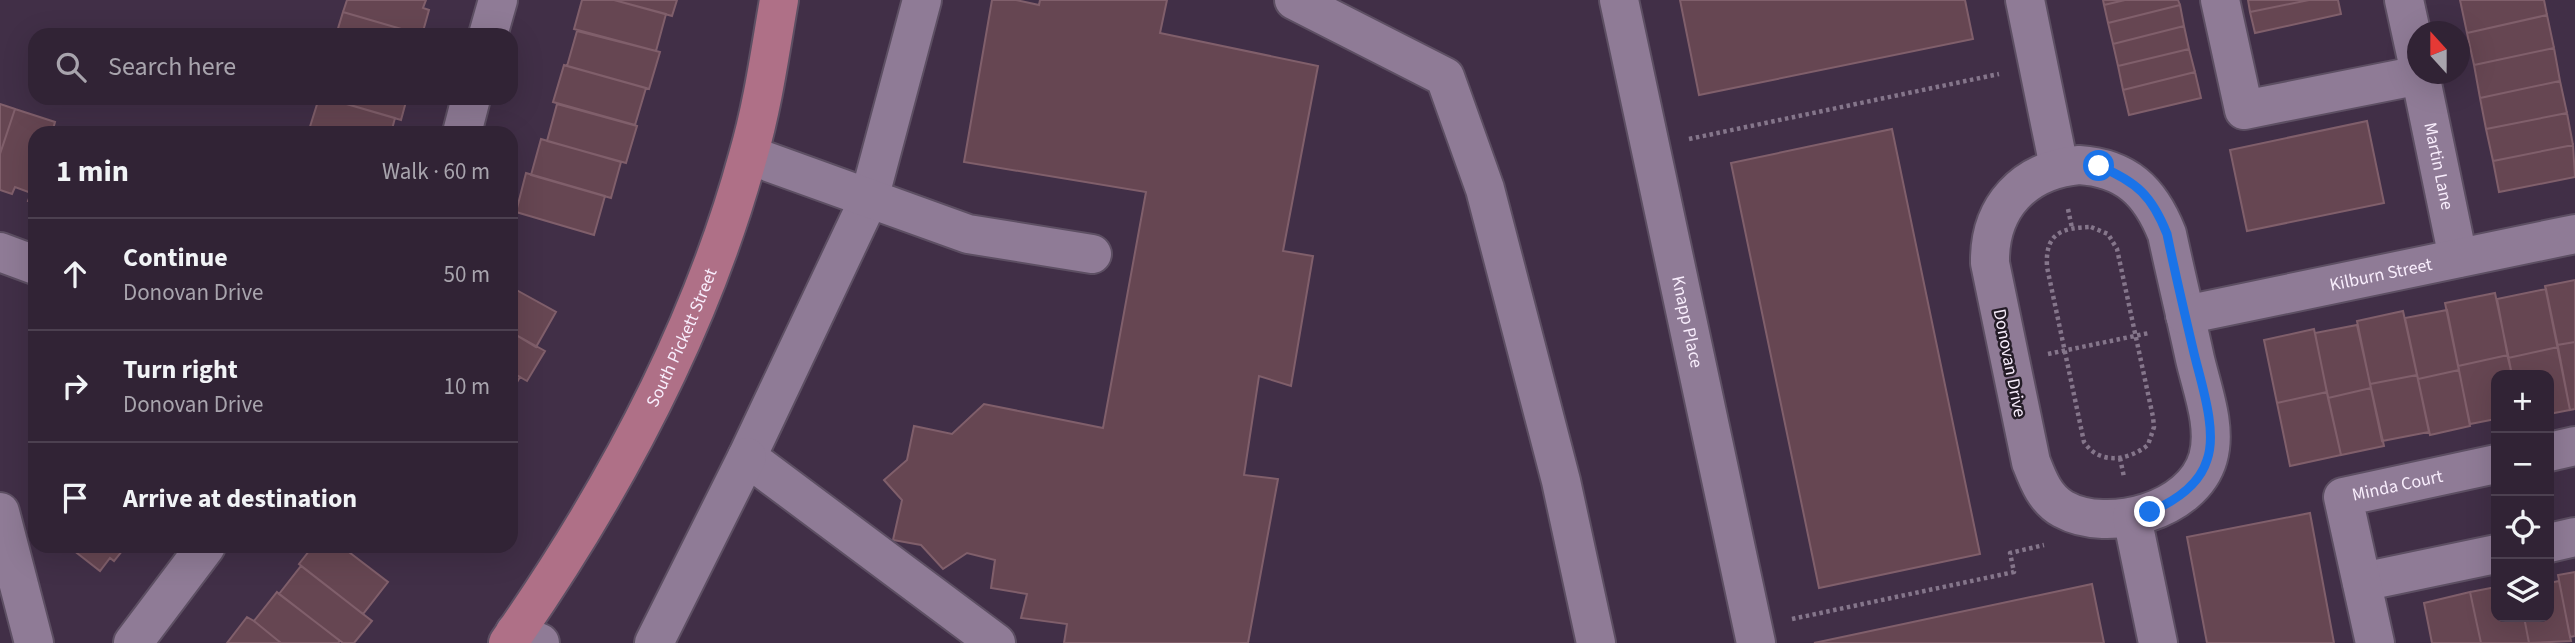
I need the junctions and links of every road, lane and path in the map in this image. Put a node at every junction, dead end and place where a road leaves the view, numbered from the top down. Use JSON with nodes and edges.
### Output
{"nodes":[{"id":1,"x":498,"y":0,"type":"edge"},
{"id":2,"x":779,"y":0,"type":"edge"},
{"id":3,"x":922,"y":0,"type":"edge"},
{"id":4,"x":1294,"y":0,"type":"edge"},
{"id":5,"x":1619,"y":0,"type":"edge"},
{"id":6,"x":2025,"y":0,"type":"edge"},
{"id":7,"x":2220,"y":0,"type":"edge"},
{"id":8,"x":2404,"y":0,"type":"edge"},
{"id":9,"x":2408,"y":21,"type":"edge"},
{"id":10,"x":490,"y":28,"type":"edge"},
{"id":11,"x":2038,"y":65,"type":"junction"},
{"id":12,"x":2407,"y":74,"type":"edge"},
{"id":13,"x":2422,"y":84,"type":"edge"},
{"id":14,"x":469,"y":105,"type":"edge"},
{"id":15,"x":464,"y":126,"type":"edge"},
{"id":16,"x":1650,"y":147,"type":"junction"},
{"id":17,"x":749,"y":155,"type":"junction"},
{"id":18,"x":2059,"y":167,"type":"junction"},
{"id":19,"x":869,"y":199,"type":"junction"},
{"id":20,"x":2575,"y":234,"type":"edge"},
{"id":21,"x":0,"y":252,"type":"edge"},
{"id":22,"x":1092,"y":254,"type":"dead end"},
{"id":23,"x":2458,"y":258,"type":"junction"},
{"id":24,"x":28,"y":262,"type":"edge"},
{"id":25,"x":2186,"y":320,"type":"junction"},
{"id":26,"x":2136,"y":336,"type":"junction"},
{"id":27,"x":2064,"y":351,"type":"junction"},
{"id":28,"x":2010,"y":362,"type":"junction"},
{"id":29,"x":2575,"y":446,"type":"edge"},
{"id":30,"x":2554,"y":451,"type":"edge"},
{"id":31,"x":747,"y":457,"type":"junction"},
{"id":32,"x":2491,"y":465,"type":"edge"},
{"id":33,"x":0,"y":512,"type":"edge"},
{"id":34,"x":2132,"y":517,"type":"junction"},
{"id":35,"x":2575,"y":537,"type":"edge"},
{"id":36,"x":2554,"y":542,"type":"edge"},
{"id":37,"x":201,"y":553,"type":"edge"},
{"id":38,"x":2010,"y":553,"type":"dead end"},
{"id":39,"x":2491,"y":555,"type":"edge"},
{"id":40,"x":2362,"y":582,"type":"junction"},
{"id":41,"x":1755,"y":635,"type":"edge"},
{"id":42,"x":521,"y":639,"type":"edge"},
{"id":43,"x":34,"y":643,"type":"edge"},
{"id":44,"x":133,"y":643,"type":"edge"},
{"id":45,"x":654,"y":643,"type":"edge"},
{"id":46,"x":996,"y":643,"type":"edge"},
{"id":47,"x":1596,"y":643,"type":"edge"},
{"id":48,"x":2158,"y":643,"type":"edge"},
{"id":49,"x":2375,"y":643,"type":"edge"}],
"edges":[{"from":1,"to":10,"type":"street"},
{"from":2,"to":17,"type":"main road","name":"South Pickett Street"},
{"from":3,"to":19,"type":"street"},
{"from":4,"to":47,"type":"street"},
{"from":5,"to":16,"type":"street","name":"Knapp Place"},
{"from":6,"to":11,"type":"street"},
{"from":7,"to":12,"type":"street"},
{"from":8,"to":9,"type":"street","name":"Martin Lane"},
{"from":11,"to":16,"type":"path"},
{"from":11,"to":18,"type":"street"},
{"from":13,"to":23,"type":"street","name":"Martin Lane"},
{"from":14,"to":15,"type":"street"},
{"from":16,"to":41,"type":"street","name":"Knapp Place"},
{"from":17,"to":19,"type":"street"},
{"from":17,"to":42,"type":"main road","name":"South Pickett Street"},
{"from":18,"to":25,"type":"street","name":"Donovan Drive"},
{"from":18,"to":28,"type":"street","name":"Donovan Drive"},
{"from":19,"to":22,"type":"street"},
{"from":19,"to":31,"type":"street"},
{"from":20,"to":23,"type":"street","name":"Kilburn Street"},
{"from":21,"to":24,"type":"street"},
{"from":23,"to":25,"type":"street","name":"Kilburn Street"},
{"from":25,"to":26,"type":"path"},
{"from":25,"to":34,"type":"street","name":"Donovan Drive"},
{"from":26,"to":27,"type":"path"},
{"from":26,"to":27,"type":"path"},
{"from":26,"to":27,"type":"path"},
{"from":27,"to":28,"type":"path"},
{"from":28,"to":34,"type":"street","name":"Donovan Drive"},
{"from":29,"to":30,"type":"street"},
{"from":31,"to":45,"type":"street"},
{"from":31,"to":46,"type":"street"},
{"from":32,"to":40,"type":"street","name":"Minda Court"},
{"from":33,"to":43,"type":"street"},
{"from":34,"to":48,"type":"street"},
{"from":35,"to":36,"type":"street"},
{"from":37,"to":44,"type":"street"},
{"from":38,"to":41,"type":"path"},
{"from":39,"to":40,"type":"street"},
{"from":40,"to":49,"type":"street","name":"Minda Court"}]}
